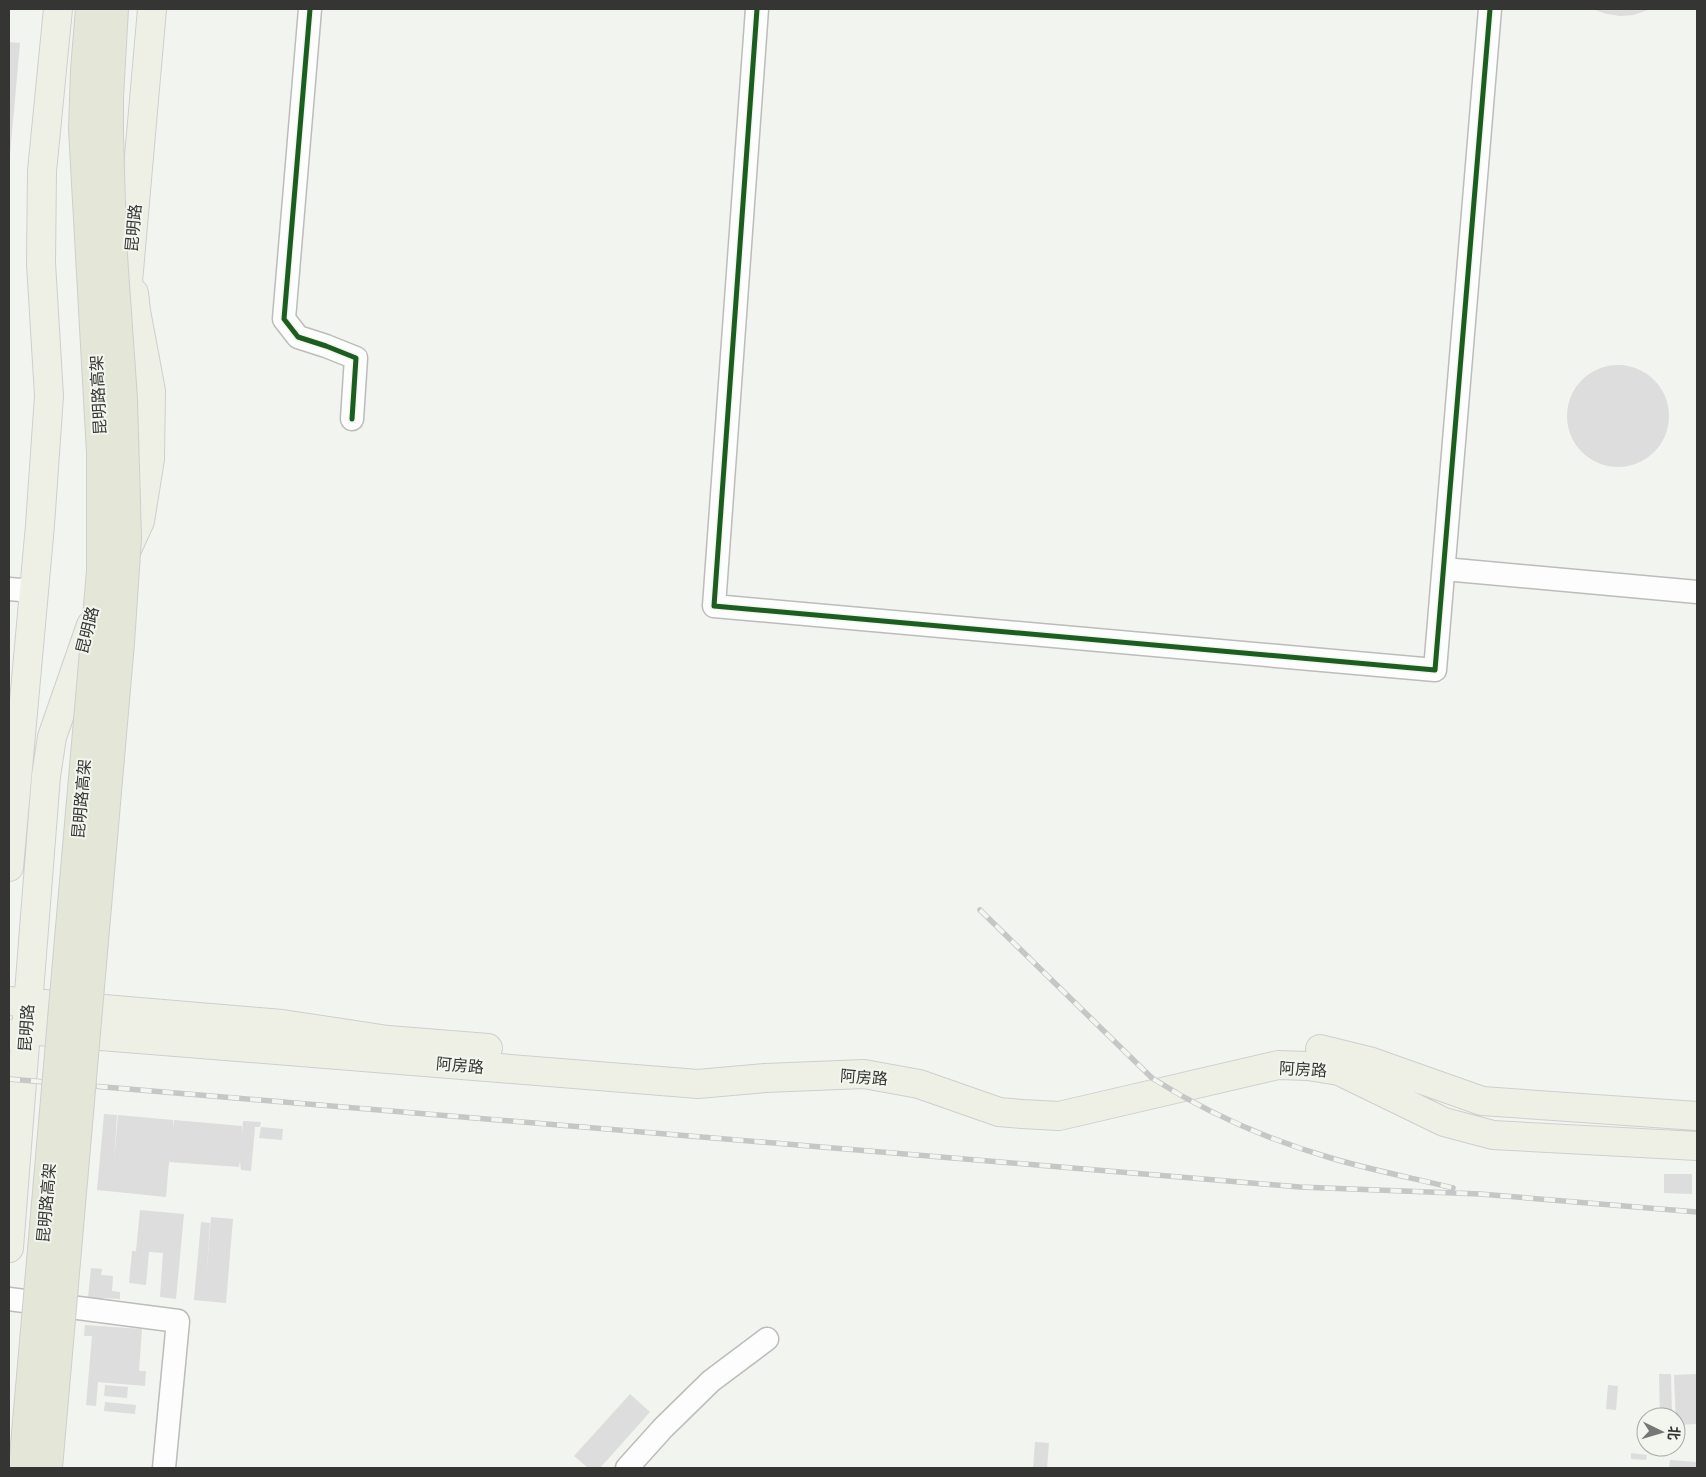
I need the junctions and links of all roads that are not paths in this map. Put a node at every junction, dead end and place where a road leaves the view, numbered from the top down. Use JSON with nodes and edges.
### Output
{"nodes":[{"id":1,"x":58,"y":9,"type":"edge"},
{"id":2,"x":90,"y":9,"type":"edge"},
{"id":3,"x":114,"y":9,"type":"edge"},
{"id":4,"x":152,"y":9,"type":"edge"},
{"id":5,"x":310,"y":9,"type":"edge"},
{"id":6,"x":757,"y":9,"type":"edge"},
{"id":7,"x":1490,"y":9,"type":"edge"},
{"id":8,"x":96,"y":132,"type":"junction"},
{"id":9,"x":131,"y":256,"type":"junction"},
{"id":10,"x":352,"y":419,"type":"dead end"},
{"id":11,"x":1444,"y":569,"type":"junction"},
{"id":12,"x":21,"y":590,"type":"edge"},
{"id":13,"x":1697,"y":592,"type":"edge"},
{"id":14,"x":91,"y":626,"type":"junction"},
{"id":15,"x":9,"y":867,"type":"edge"},
{"id":16,"x":18,"y":1002,"type":"edge"},
{"id":17,"x":17,"y":1033,"type":"edge"},
{"id":18,"x":1697,"y":1116,"type":"edge"},
{"id":19,"x":1697,"y":1146,"type":"edge"},
{"id":20,"x":9,"y":1248,"type":"edge"},
{"id":21,"x":9,"y":1300,"type":"edge"},
{"id":22,"x":768,"y":1339,"type":"dead end"},
{"id":23,"x":23,"y":1468,"type":"edge"},
{"id":24,"x":48,"y":1468,"type":"edge"},
{"id":25,"x":164,"y":1468,"type":"edge"},
{"id":26,"x":627,"y":1468,"type":"edge"}],
"edges":[{"from":1,"to":12,"type":"main road"},
{"from":2,"to":8,"type":"highway"},
{"from":3,"to":8,"type":"highway"},
{"from":4,"to":9,"type":"main road","name":"昆明路"},
{"from":5,"to":10,"type":"street"},
{"from":6,"to":11,"type":"street"},
{"from":7,"to":11,"type":"street"},
{"from":8,"to":23,"type":"highway","name":"昆明路高架","bridge":true},
{"from":8,"to":24,"type":"highway","name":"昆明路高架","bridge":true},
{"from":9,"to":14,"type":"main road","name":"昆明路"},
{"from":9,"to":14,"type":"main road"},
{"from":11,"to":13,"type":"street"},
{"from":12,"to":15,"type":"main road"},
{"from":14,"to":16,"type":"main road","name":"昆明路"},
{"from":16,"to":17,"type":"main road","name":"昆明路"},
{"from":16,"to":18,"type":"main road","name":"阿房路"},
{"from":17,"to":19,"type":"main road","name":"阿房路"},
{"from":17,"to":20,"type":"main road","name":"昆明路"},
{"from":21,"to":25,"type":"street"},
{"from":22,"to":26,"type":"street"}]}
